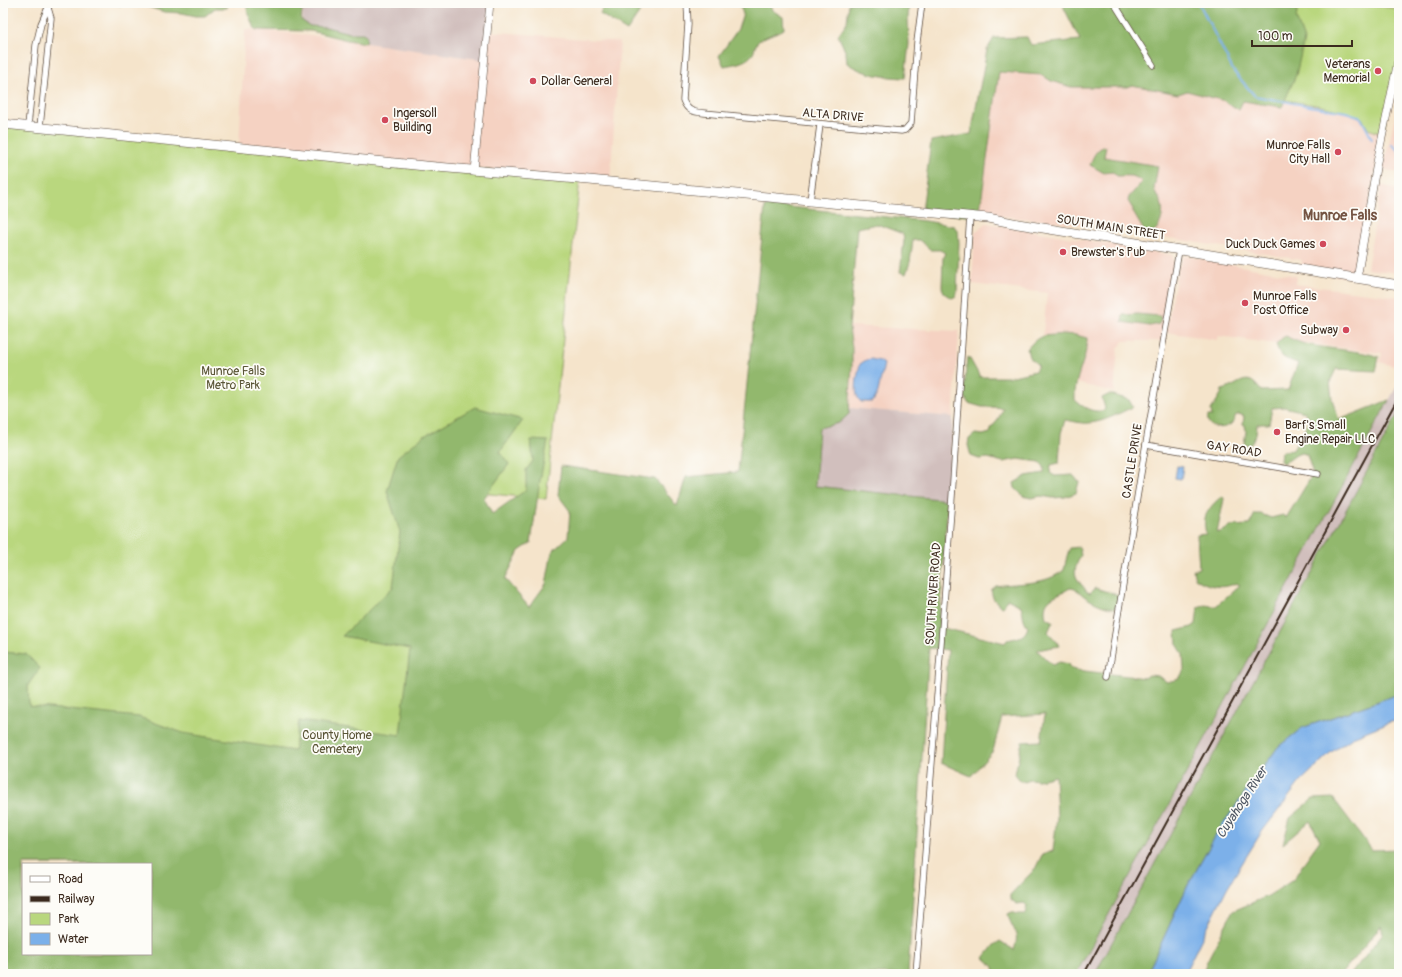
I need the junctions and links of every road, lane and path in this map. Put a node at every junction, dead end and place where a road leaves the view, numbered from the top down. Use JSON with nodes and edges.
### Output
{"nodes":[{"id":1,"x":490,"y":3,"type":"edge"},
{"id":2,"x":687,"y":3,"type":"edge"},
{"id":3,"x":922,"y":3,"type":"edge"},
{"id":4,"x":1114,"y":3,"type":"edge"},
{"id":5,"x":49,"y":5,"type":"edge"},
{"id":6,"x":1399,"y":56,"type":"edge"},
{"id":7,"x":1153,"y":65,"type":"dead end"},
{"id":8,"x":3,"y":124,"type":"edge"},
{"id":9,"x":820,"y":125,"type":"junction"},
{"id":10,"x":28,"y":126,"type":"junction"},
{"id":11,"x":40,"y":127,"type":"junction"},
{"id":12,"x":474,"y":171,"type":"junction"},
{"id":13,"x":810,"y":202,"type":"junction"},
{"id":14,"x":970,"y":216,"type":"junction"},
{"id":15,"x":1179,"y":250,"type":"junction"},
{"id":16,"x":1357,"y":279,"type":"junction"},
{"id":17,"x":1399,"y":285,"type":"edge"},
{"id":18,"x":1146,"y":445,"type":"junction"},
{"id":19,"x":1318,"y":474,"type":"dead end"},
{"id":20,"x":1108,"y":677,"type":"dead end"},
{"id":21,"x":916,"y":974,"type":"edge"}],
"edges":[{"from":1,"to":12,"type":"street"},
{"from":2,"to":9,"type":"street","name":"ALTA DRIVE"},
{"from":3,"to":9,"type":"street","name":"ALTA DRIVE"},
{"from":4,"to":7,"type":"street"},
{"from":5,"to":10,"type":"street"},
{"from":5,"to":11,"type":"street"},
{"from":6,"to":16,"type":"street"},
{"from":8,"to":10,"type":"main road","name":"SOUTH MAIN STREET"},
{"from":9,"to":13,"type":"street"},
{"from":10,"to":11,"type":"main road","name":"SOUTH MAIN STREET"},
{"from":11,"to":12,"type":"main road","name":"SOUTH MAIN STREET"},
{"from":12,"to":13,"type":"main road","name":"SOUTH MAIN STREET"},
{"from":13,"to":14,"type":"main road","name":"SOUTH MAIN STREET"},
{"from":14,"to":15,"type":"main road","name":"SOUTH MAIN STREET"},
{"from":14,"to":21,"type":"street","name":"SOUTH RIVER ROAD"},
{"from":15,"to":16,"type":"main road","name":"SOUTH MAIN STREET"},
{"from":15,"to":18,"type":"street","name":"CASTLE DRIVE"},
{"from":16,"to":17,"type":"main road","name":"SOUTH MAIN STREET"},
{"from":18,"to":19,"type":"street","name":"GAY ROAD"},
{"from":18,"to":20,"type":"street","name":"CASTLE DRIVE"}]}
